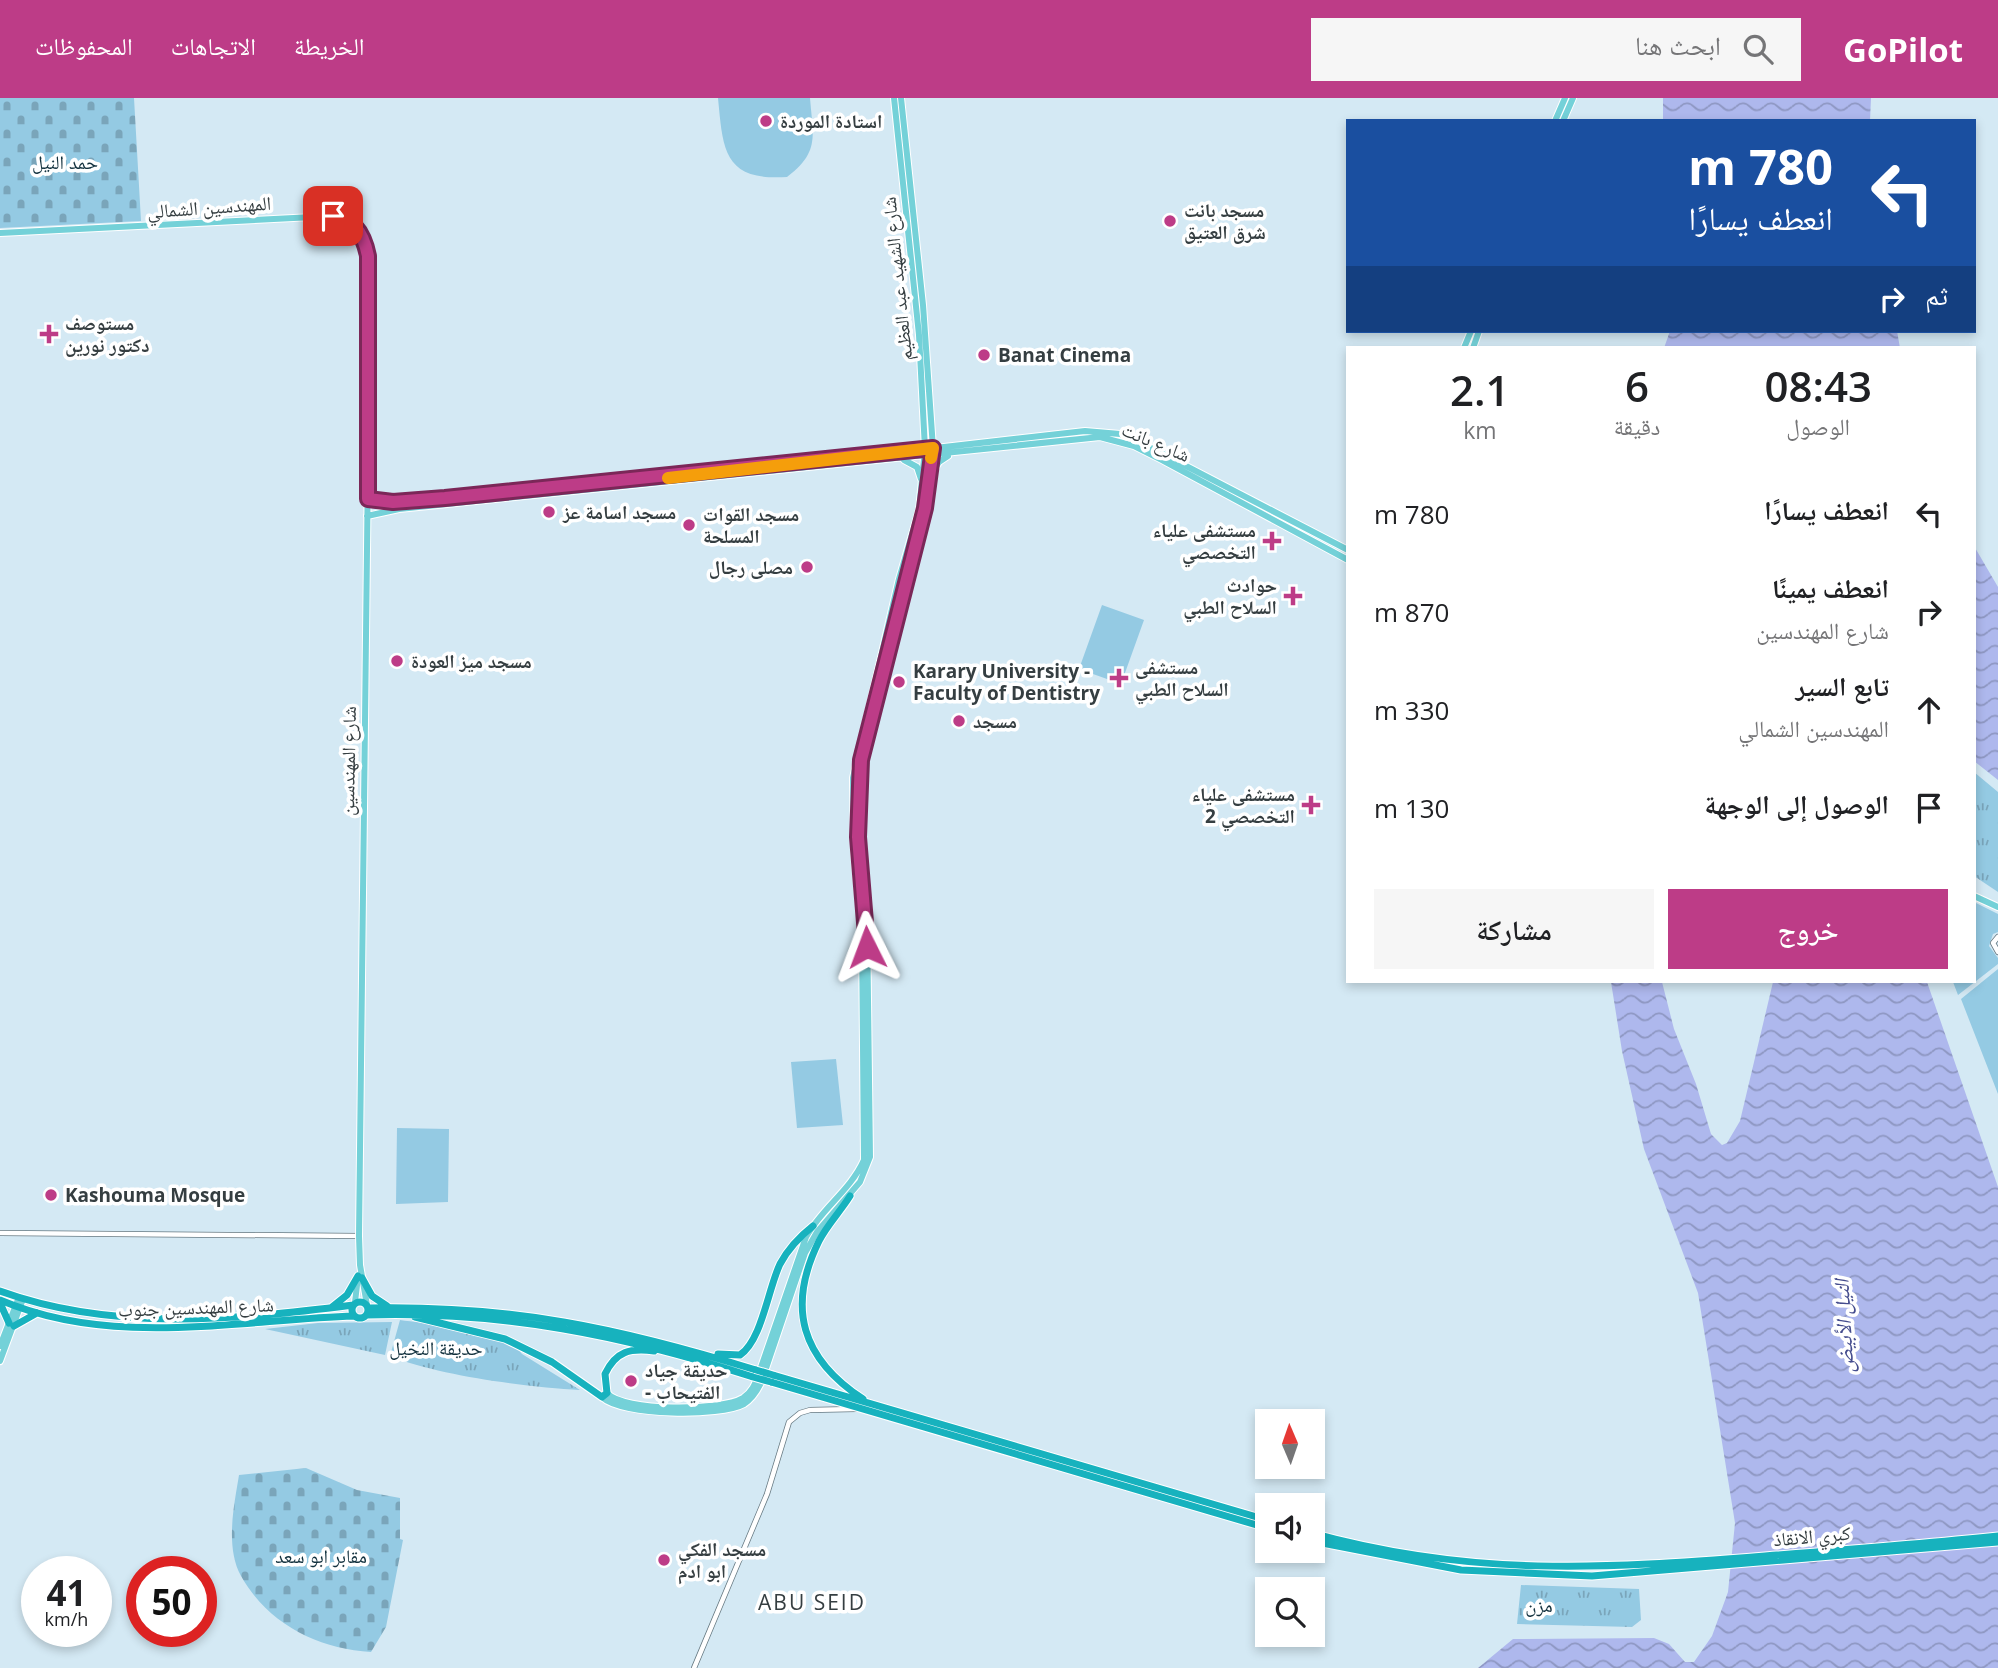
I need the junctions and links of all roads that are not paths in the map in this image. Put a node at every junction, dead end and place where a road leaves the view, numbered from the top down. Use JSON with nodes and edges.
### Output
{"nodes":[{"id":1,"x":894,"y":98,"type":"edge"},
{"id":2,"x":901,"y":98,"type":"edge"},
{"id":3,"x":1565,"y":98,"type":"edge"},
{"id":4,"x":1573,"y":98,"type":"edge"},
{"id":5,"x":1556,"y":119,"type":"edge"},
{"id":6,"x":1564,"y":119,"type":"edge"},
{"id":7,"x":904,"y":162,"type":"junction"},
{"id":8,"x":0,"y":233,"type":"edge"},
{"id":9,"x":369,"y":285,"type":"joint"},
{"id":10,"x":925,"y":430,"type":"junction"},
{"id":11,"x":928,"y":452,"type":"junction"},
{"id":12,"x":954,"y":453,"type":"junction"},
{"id":13,"x":902,"y":456,"type":"junction"},
{"id":14,"x":930,"y":478,"type":"junction"},
{"id":15,"x":922,"y":486,"type":"junction"},
{"id":16,"x":368,"y":499,"type":"junction"},
{"id":17,"x":459,"y":500,"type":"junction"},
{"id":18,"x":367,"y":516,"type":"junction"},
{"id":19,"x":1346,"y":549,"type":"edge"},
{"id":20,"x":1346,"y":558,"type":"edge"},
{"id":21,"x":886,"y":653,"type":"junction"},
{"id":22,"x":1976,"y":897,"type":"edge"},
{"id":23,"x":1998,"y":907,"type":"edge"},
{"id":24,"x":1998,"y":937,"type":"edge"},
{"id":25,"x":1998,"y":952,"type":"edge"},
{"id":26,"x":850,"y":1196,"type":"junction"},
{"id":27,"x":813,"y":1226,"type":"junction"},
{"id":28,"x":0,"y":1233,"type":"edge"},
{"id":29,"x":359,"y":1236,"type":"junction"},
{"id":30,"x":360,"y":1277,"type":"junction"},
{"id":31,"x":0,"y":1291,"type":"edge"},
{"id":32,"x":21,"y":1298,"type":"junction"},
{"id":33,"x":0,"y":1302,"type":"edge"},
{"id":34,"x":354,"y":1303,"type":"junction"},
{"id":35,"x":331,"y":1307,"type":"junction"},
{"id":36,"x":391,"y":1307,"type":"junction"},
{"id":37,"x":18,"y":1308,"type":"junction"},
{"id":38,"x":367,"y":1309,"type":"junction"},
{"id":39,"x":37,"y":1313,"type":"junction"},
{"id":40,"x":405,"y":1314,"type":"junction"},
{"id":41,"x":354,"y":1316,"type":"junction"},
{"id":42,"x":195,"y":1317,"type":"junction"},
{"id":43,"x":12,"y":1324,"type":"junction"},
{"id":44,"x":195,"y":1327,"type":"junction"},
{"id":45,"x":0,"y":1346,"type":"edge"},
{"id":46,"x":687,"y":1349,"type":"junction"},
{"id":47,"x":672,"y":1352,"type":"junction"},
{"id":48,"x":0,"y":1361,"type":"edge"},
{"id":49,"x":755,"y":1373,"type":"junction"},
{"id":50,"x":605,"y":1395,"type":"junction"},
{"id":51,"x":867,"y":1406,"type":"junction"},
{"id":52,"x":1255,"y":1517,"type":"edge"},
{"id":53,"x":1255,"y":1524,"type":"edge"},
{"id":54,"x":1325,"y":1536,"type":"edge"},
{"id":55,"x":1998,"y":1536,"type":"edge"},
{"id":56,"x":1998,"y":1542,"type":"edge"},
{"id":57,"x":1325,"y":1544,"type":"edge"},
{"id":58,"x":1628,"y":1571,"type":"junction"},
{"id":59,"x":694,"y":1668,"type":"edge"}],
"edges":[{"from":1,"to":7,"type":"main road","name":"شارع الشهيد عبد العظيم"},
{"from":2,"to":7,"type":"main road","name":"شارع الشهيد عبد العظيم"},
{"from":3,"to":5,"type":"main road"},
{"from":4,"to":6,"type":"main road"},
{"from":7,"to":10,"type":"main road","name":"شارع الشهيد عبد العظيم"},
{"from":7,"to":11,"type":"main road","name":"شارع الشهيد عبد العظيم"},
{"from":8,"to":9,"type":"main road","name":"المهندسين الشمالي"},
{"from":9,"to":16,"type":"main road","name":"شارع المهندسين"},
{"from":10,"to":11,"type":"main road","name":"شارع الشهيد عبد العظيم"},
{"from":10,"to":13,"type":"main road"},
{"from":11,"to":12,"type":"main road","name":"شارع بانت"},
{"from":11,"to":13,"type":"main road"},
{"from":11,"to":14,"type":"main road"},
{"from":11,"to":15,"type":"main road"},
{"from":11,"to":19,"type":"main road","name":"شارع بانت"},
{"from":12,"to":14,"type":"main road"},
{"from":12,"to":20,"type":"main road","name":"شارع بانت"},
{"from":13,"to":15,"type":"main road"},
{"from":13,"to":17,"type":"main road"},
{"from":14,"to":21,"type":"main road"},
{"from":15,"to":21,"type":"main road"},
{"from":16,"to":17,"type":"main road"},
{"from":16,"to":18,"type":"main road","name":"شارع المهندسين"},
{"from":17,"to":18,"type":"main road"},
{"from":18,"to":29,"type":"main road","name":"شارع المهندسين"},
{"from":21,"to":26,"type":"main road"},
{"from":21,"to":27,"type":"main road"},
{"from":22,"to":23,"type":"main road"},
{"from":24,"to":25,"type":"street"},
{"from":26,"to":50,"type":"main road"},
{"from":26,"to":51,"type":"highway"},
{"from":27,"to":46,"type":"highway"},
{"from":27,"to":50,"type":"main road"},
{"from":28,"to":29,"type":"street"},
{"from":29,"to":30,"type":"main road","name":"شارع المهندسين"},
{"from":30,"to":34,"type":"main road"},
{"from":30,"to":35,"type":"highway"},
{"from":30,"to":36,"type":"highway"},
{"from":30,"to":38,"type":"main road"},
{"from":31,"to":32,"type":"highway","name":"شارع المهندسين جنوب"},
{"from":32,"to":37,"type":"main road"},
{"from":32,"to":42,"type":"highway","name":"شارع المهندسين جنوب"},
{"from":33,"to":37,"type":"highway","name":"شارع المهندسين جنوب"},
{"from":33,"to":43,"type":"highway"},
{"from":34,"to":35,"type":"highway","name":"شارع المهندسين جنوب"},
{"from":34,"to":38,"type":"highway","name":"شارع المهندسين جنوب"},
{"from":34,"to":41,"type":"highway"},
{"from":35,"to":42,"type":"highway","name":"شارع المهندسين جنوب"},
{"from":36,"to":38,"type":"highway"},
{"from":36,"to":46,"type":"highway"},
{"from":37,"to":39,"type":"highway","name":"شارع المهندسين جنوب"},
{"from":37,"to":43,"type":"main road"},
{"from":38,"to":40,"type":"highway"},
{"from":38,"to":41,"type":"highway","name":"شارع المهندسين جنوب"},
{"from":39,"to":43,"type":"highway"},
{"from":39,"to":44,"type":"highway","name":"شارع المهندسين جنوب"},
{"from":40,"to":47,"type":"highway"},
{"from":40,"to":50,"type":"highway"},
{"from":41,"to":44,"type":"highway","name":"شارع المهندسين جنوب"},
{"from":42,"to":44,"type":"highway"},
{"from":43,"to":45,"type":"main road"},
{"from":43,"to":48,"type":"main road"},
{"from":46,"to":49,"type":"highway"},
{"from":47,"to":49,"type":"highway"},
{"from":47,"to":50,"type":"highway"},
{"from":49,"to":51,"type":"highway","bridge":true},
{"from":51,"to":52,"type":"highway"},
{"from":51,"to":53,"type":"highway"},
{"from":51,"to":59,"type":"street"},
{"from":54,"to":58,"type":"highway"},
{"from":55,"to":58,"type":"highway","name":"كبري الانقاذ"},
{"from":56,"to":58,"type":"highway","name":"كبري الانقاذ"},
{"from":57,"to":58,"type":"highway"}]}
